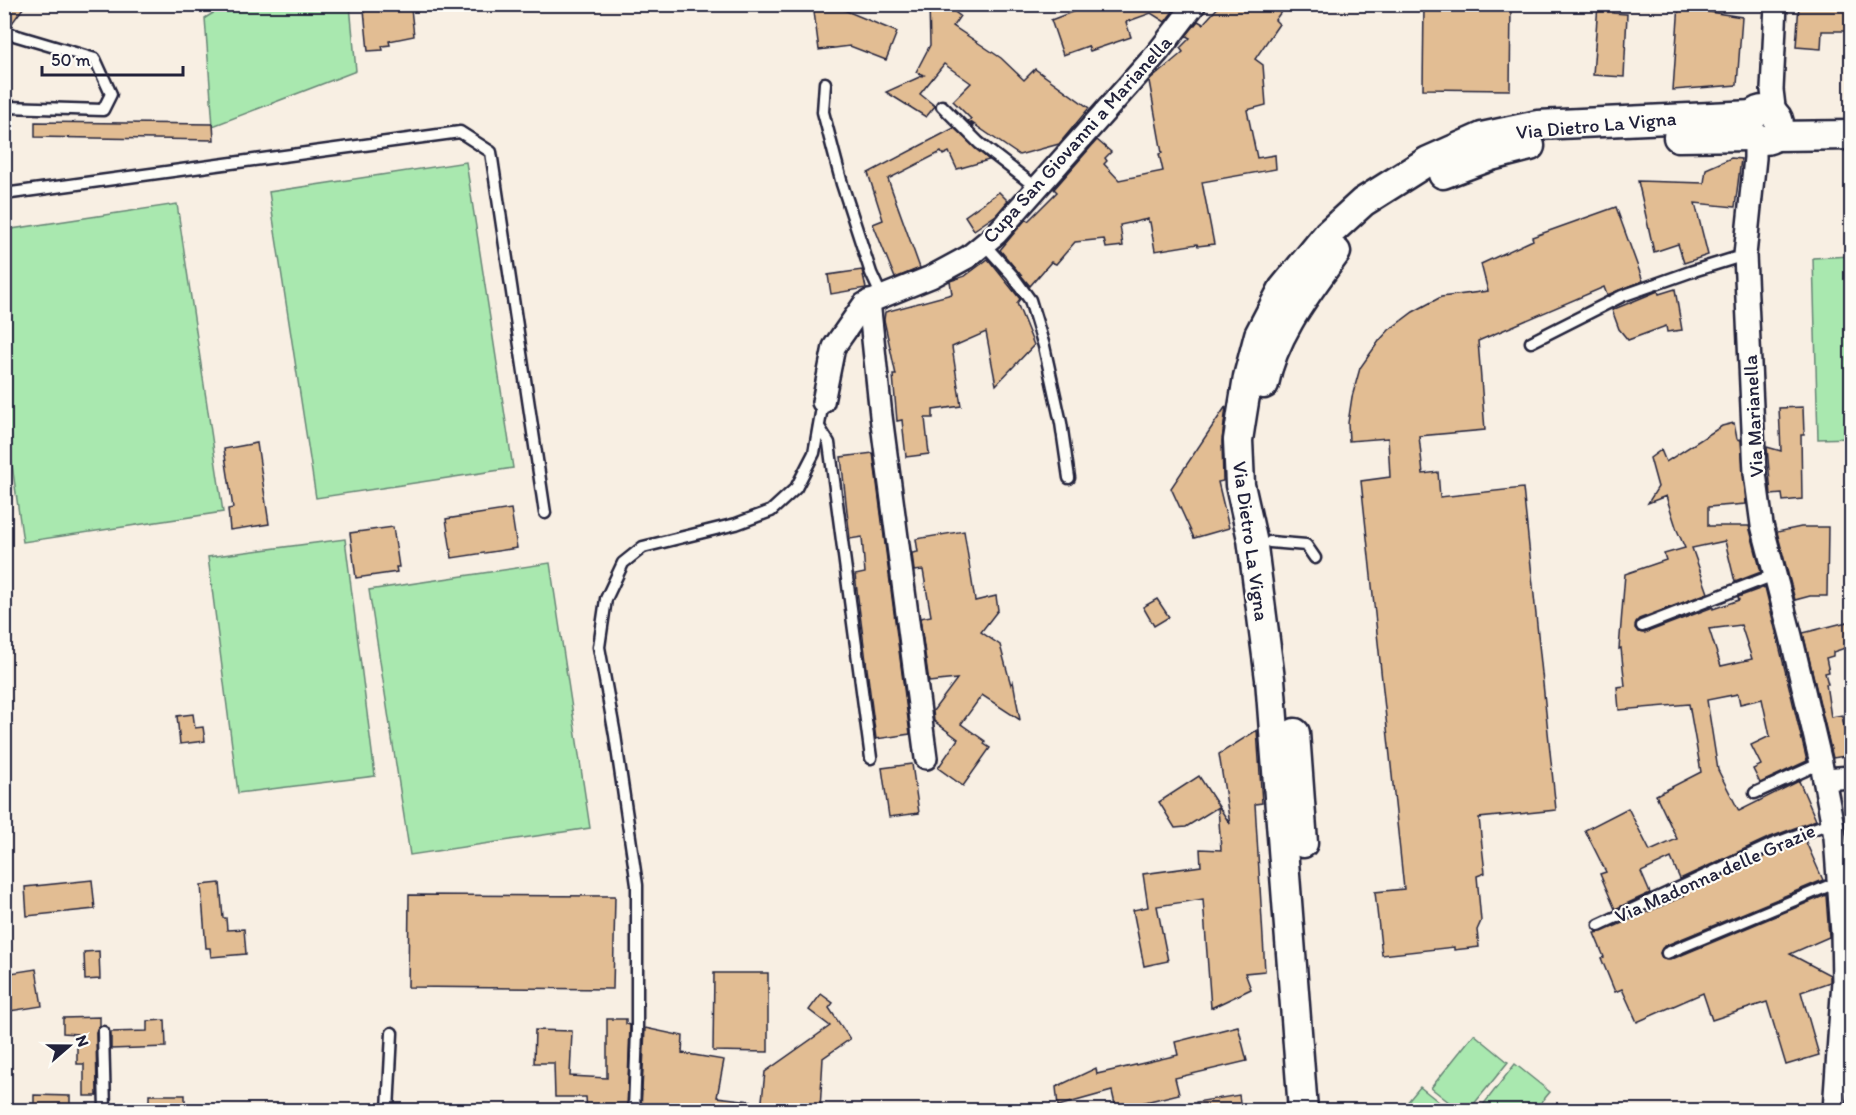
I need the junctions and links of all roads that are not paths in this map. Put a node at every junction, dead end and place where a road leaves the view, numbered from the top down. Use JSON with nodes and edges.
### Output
{"nodes":[{"id":1,"x":1195,"y":4,"type":"edge"},
{"id":2,"x":1776,"y":4,"type":"edge"},
{"id":3,"x":4,"y":32,"type":"edge"},
{"id":4,"x":825,"y":83,"type":"dead end"},
{"id":5,"x":942,"y":106,"type":"dead end"},
{"id":6,"x":7,"y":107,"type":"dead end"},
{"id":7,"x":1851,"y":115,"type":"edge"},
{"id":8,"x":1764,"y":125,"type":"junction"},
{"id":9,"x":1851,"y":135,"type":"edge"},
{"id":10,"x":1037,"y":188,"type":"junction"},
{"id":11,"x":4,"y":194,"type":"edge"},
{"id":12,"x":984,"y":244,"type":"junction"},
{"id":13,"x":1745,"y":255,"type":"junction"},
{"id":14,"x":875,"y":299,"type":"junction"},
{"id":15,"x":1531,"y":342,"type":"dead end"},
{"id":16,"x":823,"y":402,"type":"joint"},
{"id":17,"x":819,"y":427,"type":"junction"},
{"id":18,"x":1069,"y":478,"type":"dead end"},
{"id":19,"x":545,"y":513,"type":"dead end"},
{"id":20,"x":1270,"y":542,"type":"junction"},
{"id":21,"x":1315,"y":558,"type":"dead end"},
{"id":22,"x":1774,"y":575,"type":"junction"},
{"id":23,"x":1642,"y":626,"type":"dead end"},
{"id":24,"x":871,"y":758,"type":"dead end"},
{"id":25,"x":926,"y":758,"type":"dead end"},
{"id":26,"x":1822,"y":771,"type":"junction"},
{"id":27,"x":1851,"y":777,"type":"edge"},
{"id":28,"x":1755,"y":793,"type":"dead end"},
{"id":29,"x":1832,"y":822,"type":"junction"},
{"id":30,"x":1838,"y":882,"type":"junction"},
{"id":31,"x":1599,"y":925,"type":"dead end"},
{"id":32,"x":1667,"y":953,"type":"dead end"},
{"id":33,"x":103,"y":1032,"type":"dead end"},
{"id":34,"x":392,"y":1033,"type":"dead end"},
{"id":35,"x":105,"y":1110,"type":"edge"},
{"id":36,"x":388,"y":1110,"type":"edge"},
{"id":37,"x":634,"y":1110,"type":"edge"},
{"id":38,"x":1303,"y":1110,"type":"edge"},
{"id":39,"x":1322,"y":1110,"type":"edge"},
{"id":40,"x":1834,"y":1110,"type":"edge"}],
"edges":[{"from":1,"to":10,"type":"street","name":"Cupa San Giovanni a Marianella"},
{"from":2,"to":8,"type":"street","name":"Via Marianella"},
{"from":3,"to":6,"type":"lane"},
{"from":4,"to":14,"type":"lane"},
{"from":5,"to":10,"type":"lane"},
{"from":7,"to":8,"type":"street","name":"Via Dietro La Vigna"},
{"from":8,"to":9,"type":"street","name":"Via Dietro La Vigna"},
{"from":8,"to":13,"type":"street","name":"Via Marianella"},
{"from":8,"to":20,"type":"street","name":"Via Dietro La Vigna"},
{"from":8,"to":38,"type":"street","name":"Via Dietro La Vigna"},
{"from":10,"to":12,"type":"street","name":"Cupa San Giovanni a Marianella"},
{"from":11,"to":19,"type":"lane"},
{"from":12,"to":14,"type":"street","name":"Cupa San Giovanni a Marianella"},
{"from":12,"to":18,"type":"lane"},
{"from":13,"to":15,"type":"lane"},
{"from":13,"to":22,"type":"street","name":"Via Marianella"},
{"from":14,"to":16,"type":"street","name":"Cupa San Giovanni a Marianella"},
{"from":14,"to":25,"type":"street"},
{"from":16,"to":17,"type":"lane","name":"Cupa San Giovanni a Marianella"},
{"from":17,"to":24,"type":"lane"},
{"from":17,"to":37,"type":"lane","name":"Cupa San Giovanni a Marianella"},
{"from":20,"to":21,"type":"lane"},
{"from":20,"to":39,"type":"street","name":"Via Dietro La Vigna"},
{"from":22,"to":23,"type":"lane"},
{"from":22,"to":26,"type":"street","name":"Via Marianella"},
{"from":26,"to":27,"type":"street"},
{"from":26,"to":28,"type":"lane"},
{"from":26,"to":29,"type":"street","name":"Via Madonna delle Grazie"},
{"from":29,"to":30,"type":"street","name":"Via Madonna delle Grazie"},
{"from":29,"to":31,"type":"lane","name":"Via Madonna delle Grazie"},
{"from":30,"to":32,"type":"lane"},
{"from":30,"to":40,"type":"street","name":"Via Madonna delle Grazie"},
{"from":33,"to":35,"type":"lane"},
{"from":34,"to":36,"type":"lane"}]}
